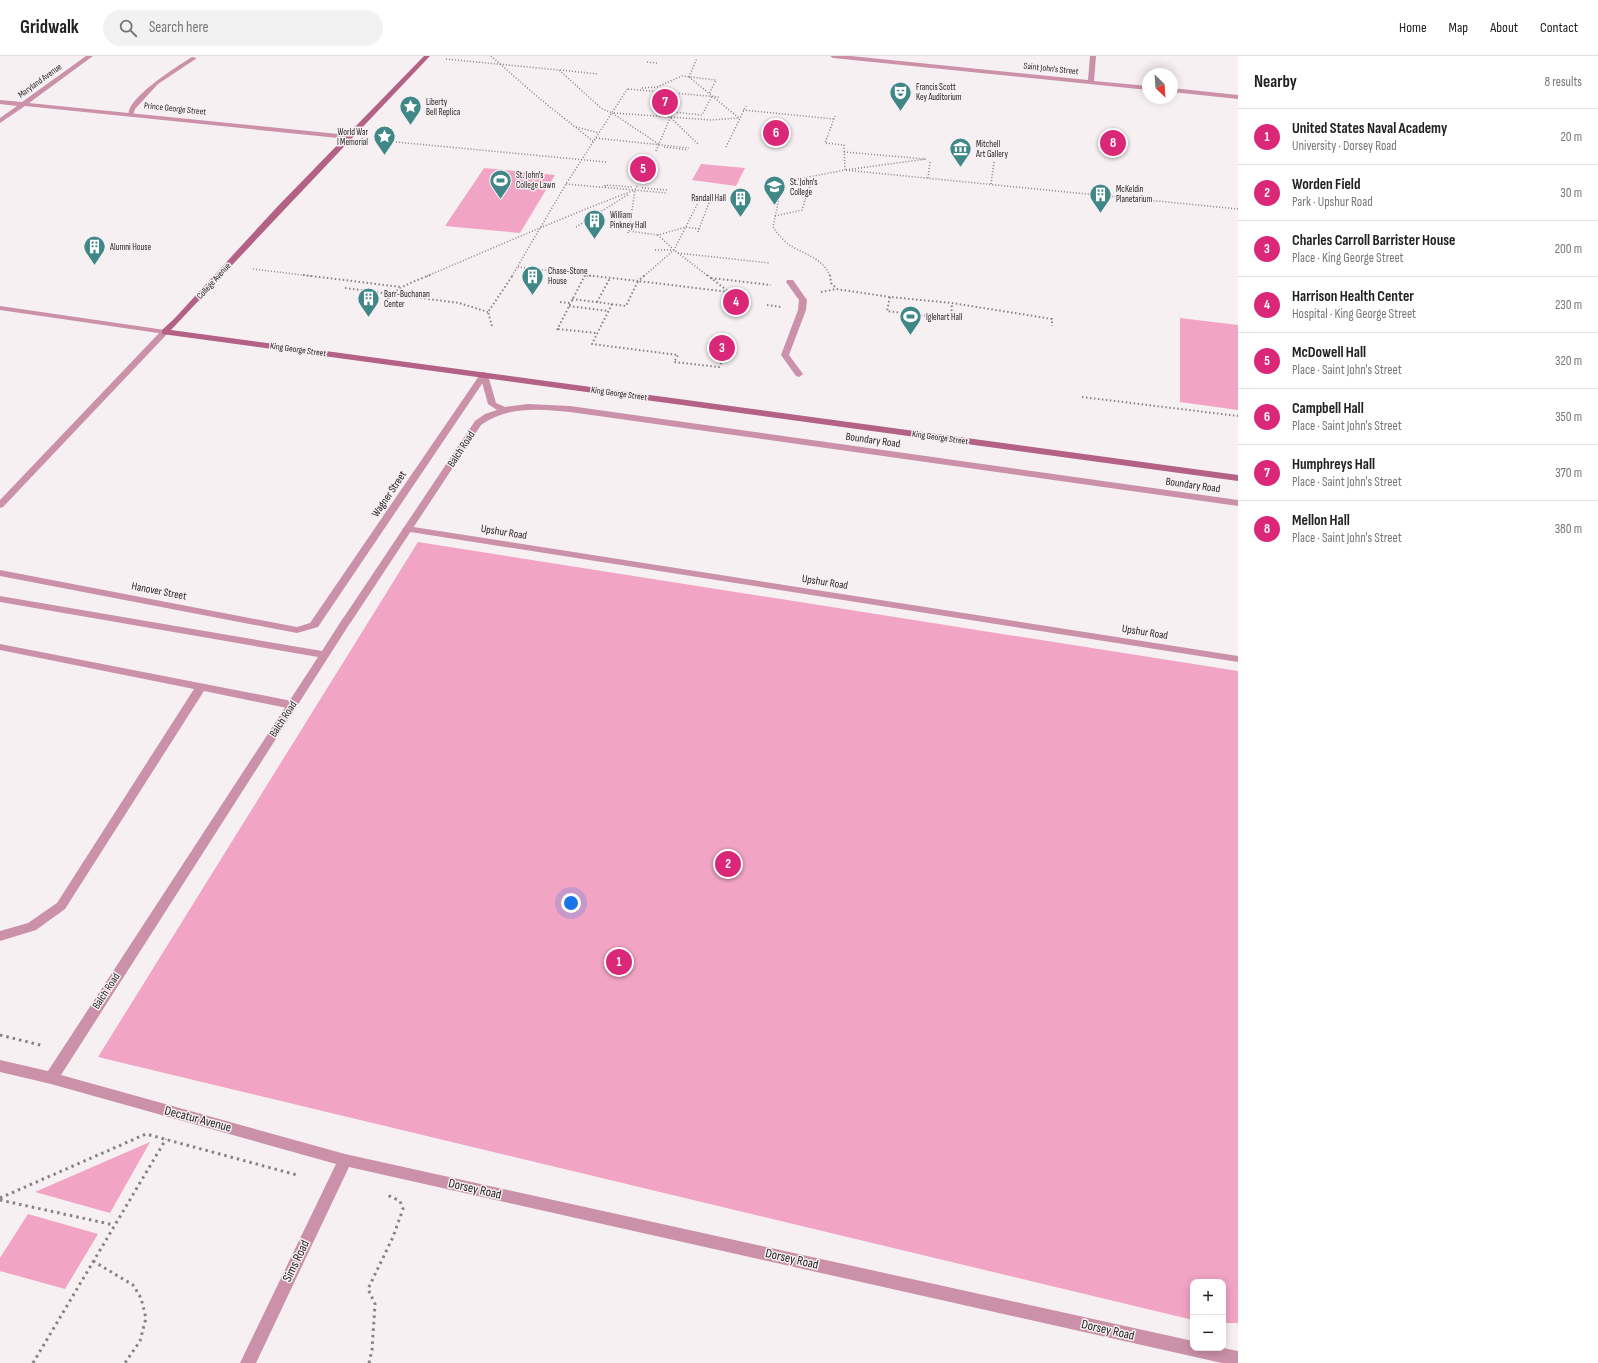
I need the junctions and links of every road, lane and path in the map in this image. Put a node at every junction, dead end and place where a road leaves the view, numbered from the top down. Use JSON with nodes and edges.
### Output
{"nodes":[{"id":1,"x":90,"y":56,"type":"edge"},
{"id":2,"x":491,"y":56,"type":"edge"},
{"id":3,"x":832,"y":56,"type":"edge"},
{"id":4,"x":1093,"y":56,"type":"edge"},
{"id":5,"x":426,"y":57,"type":"edge"},
{"id":6,"x":194,"y":58,"type":"dead end"},
{"id":7,"x":697,"y":58,"type":"dead end"},
{"id":8,"x":647,"y":62,"type":"dead end"},
{"id":9,"x":657,"y":63,"type":"dead end"},
{"id":10,"x":501,"y":64,"type":"junction"},
{"id":11,"x":559,"y":70,"type":"junction"},
{"id":12,"x":598,"y":74,"type":"dead end"},
{"id":13,"x":689,"y":77,"type":"junction"},
{"id":14,"x":1090,"y":82,"type":"junction"},
{"id":15,"x":1142,"y":87,"type":"edge"},
{"id":16,"x":642,"y":88,"type":"dead end"},
{"id":17,"x":1178,"y":91,"type":"edge"},
{"id":18,"x":710,"y":94,"type":"junction"},
{"id":19,"x":712,"y":96,"type":"junction"},
{"id":20,"x":719,"y":97,"type":"dead end"},
{"id":21,"x":1238,"y":97,"type":"edge"},
{"id":22,"x":0,"y":102,"type":"edge"},
{"id":23,"x":23,"y":105,"type":"junction"},
{"id":24,"x":746,"y":106,"type":"dead end"},
{"id":25,"x":675,"y":110,"type":"dead end"},
{"id":26,"x":743,"y":110,"type":"junction"},
{"id":27,"x":612,"y":113,"type":"junction"},
{"id":28,"x":131,"y":114,"type":"junction"},
{"id":29,"x":650,"y":116,"type":"junction"},
{"id":30,"x":670,"y":118,"type":"junction"},
{"id":31,"x":739,"y":118,"type":"junction"},
{"id":32,"x":0,"y":121,"type":"edge"},
{"id":33,"x":575,"y":127,"type":"junction"},
{"id":34,"x":599,"y":133,"type":"junction"},
{"id":35,"x":348,"y":137,"type":"junction"},
{"id":36,"x":596,"y":138,"type":"junction"},
{"id":37,"x":594,"y":142,"type":"junction"},
{"id":38,"x":698,"y":144,"type":"dead end"},
{"id":39,"x":660,"y":145,"type":"junction"},
{"id":40,"x":726,"y":146,"type":"dead end"},
{"id":41,"x":664,"y":147,"type":"dead end"},
{"id":42,"x":656,"y":151,"type":"dead end"},
{"id":43,"x":844,"y":152,"type":"junction"},
{"id":44,"x":582,"y":160,"type":"junction"},
{"id":45,"x":606,"y":162,"type":"dead end"},
{"id":46,"x":930,"y":162,"type":"dead end"},
{"id":47,"x":994,"y":162,"type":"dead end"},
{"id":48,"x":845,"y":170,"type":"junction"},
{"id":49,"x":928,"y":178,"type":"junction"},
{"id":50,"x":798,"y":179,"type":"dead end"},
{"id":51,"x":566,"y":184,"type":"junction"},
{"id":52,"x":799,"y":184,"type":"dead end"},
{"id":53,"x":991,"y":184,"type":"junction"},
{"id":54,"x":638,"y":186,"type":"dead end"},
{"id":55,"x":632,"y":187,"type":"dead end"},
{"id":56,"x":642,"y":188,"type":"dead end"},
{"id":57,"x":781,"y":189,"type":"dead end"},
{"id":58,"x":627,"y":190,"type":"junction"},
{"id":59,"x":635,"y":190,"type":"junction"},
{"id":60,"x":1104,"y":192,"type":"dead end"},
{"id":61,"x":1103,"y":195,"type":"junction"},
{"id":62,"x":700,"y":198,"type":"dead end"},
{"id":63,"x":710,"y":200,"type":"dead end"},
{"id":64,"x":1101,"y":208,"type":"dead end"},
{"id":65,"x":1238,"y":209,"type":"edge"},
{"id":66,"x":775,"y":216,"type":"junction"},
{"id":67,"x":576,"y":227,"type":"dead end"},
{"id":68,"x":686,"y":227,"type":"junction"},
{"id":69,"x":542,"y":228,"type":"junction"},
{"id":70,"x":699,"y":229,"type":"junction"},
{"id":71,"x":698,"y":232,"type":"dead end"},
{"id":72,"x":658,"y":235,"type":"junction"},
{"id":73,"x":655,"y":250,"type":"dead end"},
{"id":74,"x":674,"y":250,"type":"junction"},
{"id":75,"x":677,"y":253,"type":"junction"},
{"id":76,"x":769,"y":263,"type":"dead end"},
{"id":77,"x":518,"y":267,"type":"junction"},
{"id":78,"x":246,"y":268,"type":"dead end"},
{"id":79,"x":585,"y":275,"type":"junction"},
{"id":80,"x":610,"y":278,"type":"junction"},
{"id":81,"x":710,"y":278,"type":"junction"},
{"id":82,"x":638,"y":281,"type":"junction"},
{"id":83,"x":790,"y":282,"type":"dead end"},
{"id":84,"x":401,"y":287,"type":"junction"},
{"id":85,"x":774,"y":287,"type":"dead end"},
{"id":86,"x":345,"y":288,"type":"dead end"},
{"id":87,"x":391,"y":294,"type":"junction"},
{"id":88,"x":890,"y":297,"type":"junction"},
{"id":89,"x":572,"y":299,"type":"junction"},
{"id":90,"x":385,"y":302,"type":"dead end"},
{"id":91,"x":560,"y":302,"type":"dead end"},
{"id":92,"x":597,"y":302,"type":"junction"},
{"id":93,"x":952,"y":303,"type":"junction"},
{"id":94,"x":612,"y":304,"type":"junction"},
{"id":95,"x":570,"y":305,"type":"junction"},
{"id":96,"x":0,"y":308,"type":"edge"},
{"id":97,"x":608,"y":311,"type":"junction"},
{"id":98,"x":488,"y":312,"type":"junction"},
{"id":99,"x":951,"y":319,"type":"junction"},
{"id":100,"x":961,"y":320,"type":"dead end"},
{"id":101,"x":492,"y":326,"type":"dead end"},
{"id":102,"x":1052,"y":326,"type":"dead end"},
{"id":103,"x":166,"y":332,"type":"junction"},
{"id":104,"x":596,"y":333,"type":"junction"},
{"id":105,"x":723,"y":359,"type":"dead end"},
{"id":106,"x":799,"y":374,"type":"dead end"},
{"id":107,"x":484,"y":375,"type":"junction"},
{"id":108,"x":1082,"y":397,"type":"dead end"},
{"id":109,"x":504,"y":410,"type":"junction"},
{"id":110,"x":1238,"y":416,"type":"edge"},
{"id":111,"x":1238,"y":478,"type":"edge"},
{"id":112,"x":1238,"y":503,"type":"edge"},
{"id":113,"x":0,"y":505,"type":"edge"},
{"id":114,"x":407,"y":529,"type":"junction"},
{"id":115,"x":0,"y":573,"type":"edge"},
{"id":116,"x":0,"y":599,"type":"edge"},
{"id":117,"x":314,"y":625,"type":"joint"},
{"id":118,"x":0,"y":647,"type":"edge"},
{"id":119,"x":325,"y":655,"type":"junction"},
{"id":120,"x":1238,"y":659,"type":"edge"},
{"id":121,"x":201,"y":687,"type":"junction"},
{"id":122,"x":292,"y":705,"type":"junction"},
{"id":123,"x":0,"y":936,"type":"edge"},
{"id":124,"x":0,"y":1034,"type":"edge"},
{"id":125,"x":67,"y":1052,"type":"junction"},
{"id":126,"x":0,"y":1066,"type":"edge"},
{"id":127,"x":50,"y":1078,"type":"junction"},
{"id":128,"x":166,"y":1139,"type":"junction"},
{"id":129,"x":345,"y":1160,"type":"junction"},
{"id":130,"x":297,"y":1175,"type":"dead end"},
{"id":131,"x":384,"y":1194,"type":"dead end"},
{"id":132,"x":0,"y":1199,"type":"edge"},
{"id":133,"x":114,"y":1225,"type":"junction"},
{"id":134,"x":93,"y":1261,"type":"junction"},
{"id":135,"x":1238,"y":1359,"type":"edge"},
{"id":136,"x":33,"y":1363,"type":"edge"},
{"id":137,"x":125,"y":1363,"type":"edge"},
{"id":138,"x":248,"y":1363,"type":"edge"},
{"id":139,"x":369,"y":1363,"type":"edge"}],
"edges":[{"from":1,"to":23,"type":"street","name":"Maryland Avenue"},
{"from":2,"to":10,"type":"path"},
{"from":3,"to":14,"type":"street","name":"Saint John's Street"},
{"from":4,"to":14,"type":"street"},
{"from":5,"to":10,"type":"path"},
{"from":5,"to":35,"type":"main road","name":"College Avenue"},
{"from":6,"to":28,"type":"street"},
{"from":7,"to":13,"type":"path"},
{"from":8,"to":9,"type":"path"},
{"from":10,"to":11,"type":"path"},
{"from":10,"to":33,"type":"path"},
{"from":11,"to":12,"type":"path"},
{"from":11,"to":27,"type":"path"},
{"from":13,"to":16,"type":"path"},
{"from":13,"to":18,"type":"path"},
{"from":13,"to":18,"type":"path"},
{"from":14,"to":15,"type":"street","name":"Saint John's Street"},
{"from":17,"to":21,"type":"street"},
{"from":18,"to":19,"type":"path"},
{"from":19,"to":20,"type":"path"},
{"from":19,"to":27,"type":"path"},
{"from":19,"to":29,"type":"path"},
{"from":19,"to":31,"type":"path"},
{"from":22,"to":23,"type":"street","name":"Prince George Street"},
{"from":23,"to":28,"type":"street","name":"Prince George Street"},
{"from":23,"to":32,"type":"street","name":"Maryland Avenue"},
{"from":24,"to":26,"type":"path"},
{"from":25,"to":30,"type":"path","bridge":true},
{"from":26,"to":31,"type":"path"},
{"from":26,"to":43,"type":"path"},
{"from":27,"to":29,"type":"path"},
{"from":27,"to":34,"type":"path"},
{"from":27,"to":39,"type":"path"},
{"from":28,"to":35,"type":"street","name":"Prince George Street"},
{"from":29,"to":30,"type":"path"},
{"from":30,"to":31,"type":"path"},
{"from":30,"to":38,"type":"path"},
{"from":30,"to":39,"type":"path"},
{"from":31,"to":40,"type":"path"},
{"from":33,"to":34,"type":"path"},
{"from":33,"to":37,"type":"path"},
{"from":34,"to":36,"type":"path"},
{"from":35,"to":44,"type":"path"},
{"from":35,"to":103,"type":"main road","name":"College Avenue"},
{"from":36,"to":37,"type":"path"},
{"from":36,"to":39,"type":"path"},
{"from":37,"to":44,"type":"path"},
{"from":39,"to":41,"type":"path"},
{"from":39,"to":42,"type":"path"},
{"from":43,"to":48,"type":"path"},
{"from":43,"to":48,"type":"path"},
{"from":44,"to":45,"type":"path"},
{"from":44,"to":51,"type":"path"},
{"from":46,"to":49,"type":"path"},
{"from":47,"to":53,"type":"path"},
{"from":48,"to":49,"type":"path"},
{"from":48,"to":50,"type":"path"},
{"from":49,"to":53,"type":"path"},
{"from":51,"to":58,"type":"path"},
{"from":51,"to":69,"type":"path"},
{"from":52,"to":66,"type":"path"},
{"from":53,"to":61,"type":"path"},
{"from":54,"to":59,"type":"path"},
{"from":55,"to":58,"type":"path"},
{"from":56,"to":59,"type":"path"},
{"from":57,"to":66,"type":"path"},
{"from":58,"to":59,"type":"path"},
{"from":59,"to":67,"type":"path"},
{"from":59,"to":69,"type":"path"},
{"from":59,"to":72,"type":"path"},
{"from":60,"to":61,"type":"path"},
{"from":61,"to":64,"type":"path"},
{"from":61,"to":65,"type":"path"},
{"from":62,"to":68,"type":"path"},
{"from":63,"to":70,"type":"path"},
{"from":66,"to":88,"type":"path"},
{"from":68,"to":70,"type":"path"},
{"from":68,"to":72,"type":"path"},
{"from":68,"to":74,"type":"path"},
{"from":69,"to":77,"type":"path"},
{"from":69,"to":84,"type":"path"},
{"from":70,"to":71,"type":"path"},
{"from":72,"to":74,"type":"path"},
{"from":73,"to":74,"type":"path"},
{"from":74,"to":75,"type":"path"},
{"from":74,"to":82,"type":"path"},
{"from":75,"to":76,"type":"path"},
{"from":75,"to":81,"type":"path"},
{"from":77,"to":79,"type":"path"},
{"from":77,"to":98,"type":"path"},
{"from":78,"to":84,"type":"path"},
{"from":79,"to":80,"type":"path"},
{"from":79,"to":89,"type":"path"},
{"from":80,"to":82,"type":"path"},
{"from":80,"to":92,"type":"path"},
{"from":81,"to":82,"type":"path"},
{"from":81,"to":85,"type":"path"},
{"from":82,"to":94,"type":"path"},
{"from":83,"to":106,"type":"street"},
{"from":84,"to":87,"type":"path"},
{"from":86,"to":87,"type":"path"},
{"from":87,"to":90,"type":"path"},
{"from":87,"to":98,"type":"path"},
{"from":88,"to":93,"type":"path"},
{"from":88,"to":99,"type":"path"},
{"from":89,"to":92,"type":"path"},
{"from":89,"to":95,"type":"path"},
{"from":91,"to":95,"type":"path"},
{"from":92,"to":94,"type":"path"},
{"from":93,"to":99,"type":"path"},
{"from":93,"to":102,"type":"path"},
{"from":94,"to":97,"type":"path"},
{"from":95,"to":97,"type":"path"},
{"from":95,"to":104,"type":"path"},
{"from":96,"to":103,"type":"street","name":"King George Street"},
{"from":97,"to":104,"type":"path"},
{"from":98,"to":101,"type":"path"},
{"from":99,"to":100,"type":"path"},
{"from":103,"to":107,"type":"main road","name":"King George Street"},
{"from":103,"to":113,"type":"street","name":"College Avenue"},
{"from":104,"to":105,"type":"path"},
{"from":107,"to":109,"type":"street"},
{"from":107,"to":111,"type":"main road","name":"King George Street"},
{"from":107,"to":117,"type":"street","name":"Wagner Street"},
{"from":108,"to":110,"type":"path"},
{"from":109,"to":112,"type":"street","name":"Boundary Road"},
{"from":109,"to":114,"type":"street","name":"Balch Road"},
{"from":114,"to":119,"type":"street","name":"Balch Road"},
{"from":114,"to":120,"type":"street","name":"Upshur Road"},
{"from":115,"to":117,"type":"street","name":"Hanover Street"},
{"from":116,"to":119,"type":"street"},
{"from":118,"to":121,"type":"street"},
{"from":119,"to":122,"type":"street","name":"Balch Road"},
{"from":121,"to":122,"type":"street"},
{"from":121,"to":123,"type":"street"},
{"from":122,"to":125,"type":"street","name":"Balch Road"},
{"from":124,"to":125,"type":"path"},
{"from":125,"to":127,"type":"street","name":"Balch Road"},
{"from":126,"to":127,"type":"street","name":"Decatur Avenue"},
{"from":127,"to":129,"type":"street","name":"Decatur Avenue"},
{"from":128,"to":130,"type":"path"},
{"from":128,"to":132,"type":"path"},
{"from":128,"to":133,"type":"path"},
{"from":129,"to":135,"type":"street","name":"Dorsey Road"},
{"from":129,"to":138,"type":"street","name":"Sims Road"},
{"from":131,"to":139,"type":"path"},
{"from":132,"to":133,"type":"path"},
{"from":133,"to":134,"type":"path"},
{"from":134,"to":136,"type":"path"},
{"from":134,"to":137,"type":"path"}]}
